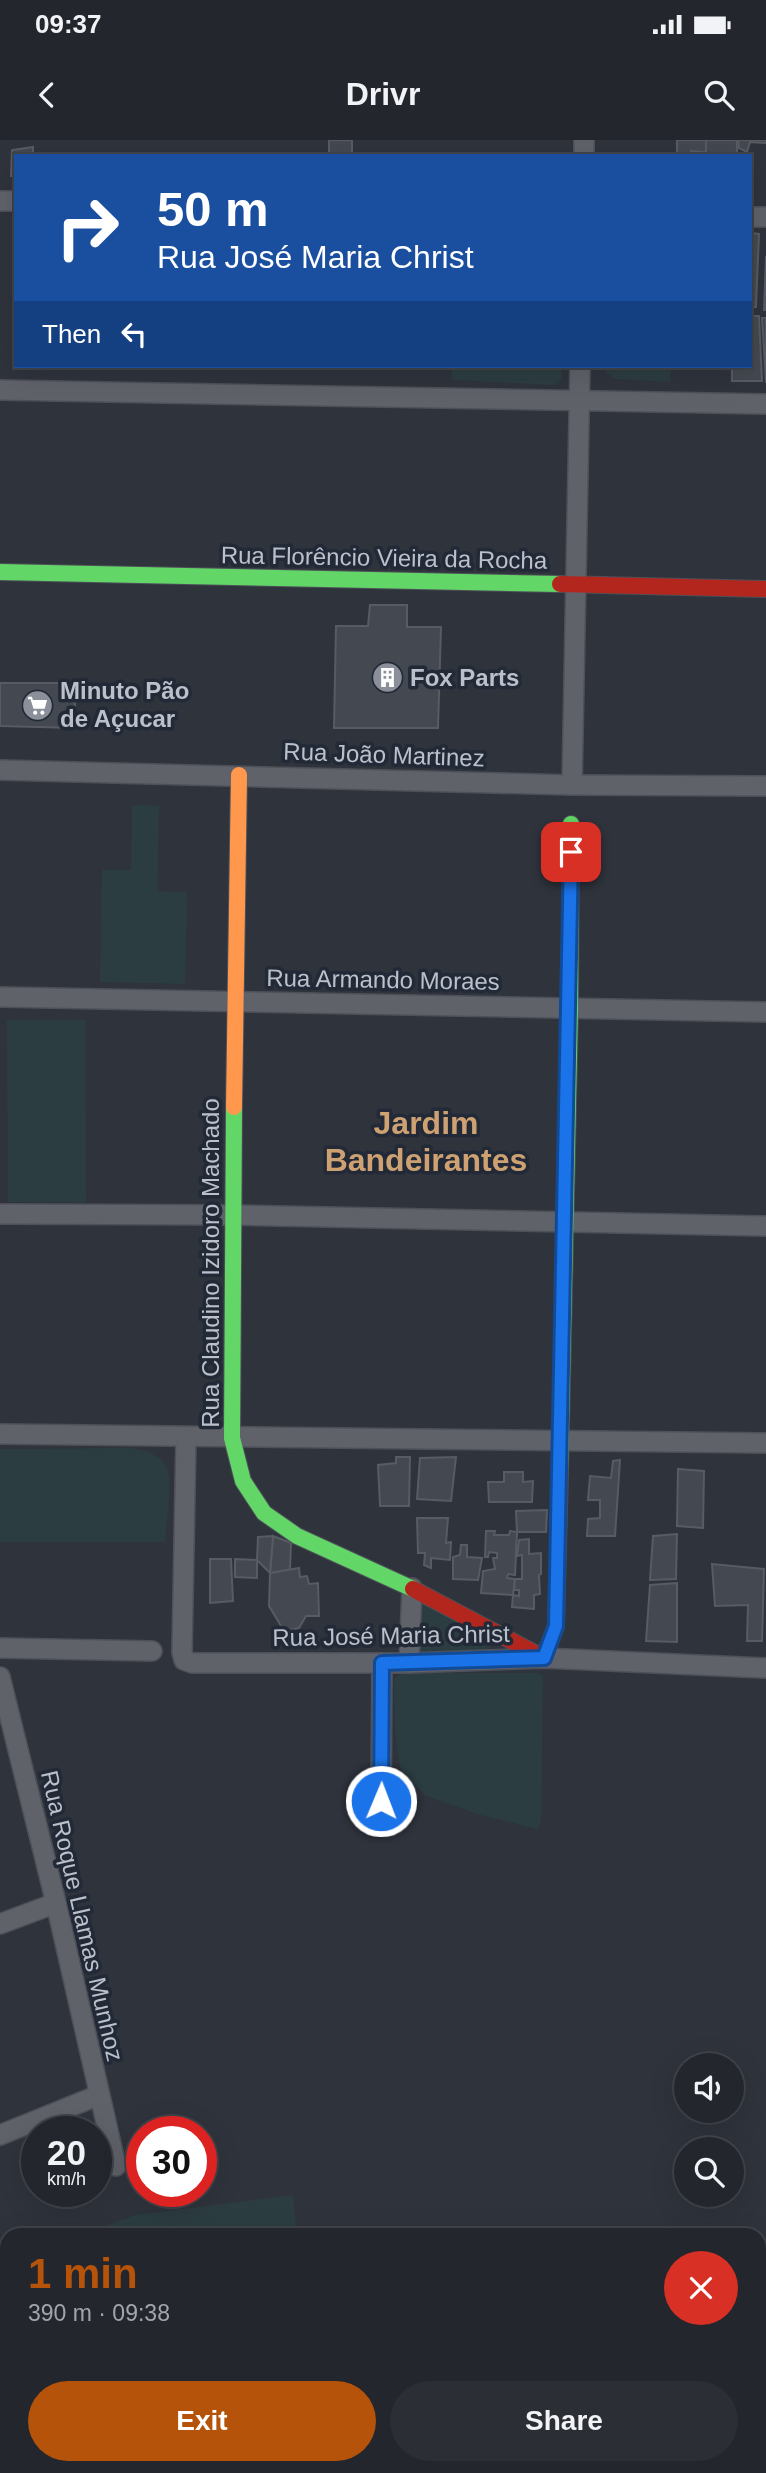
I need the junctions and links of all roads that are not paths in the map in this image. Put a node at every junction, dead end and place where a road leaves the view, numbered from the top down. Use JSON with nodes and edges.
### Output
{"nodes":[{"id":1,"x":580,"y":368,"type":"edge"},
{"id":2,"x":0,"y":390,"type":"edge"},
{"id":3,"x":579,"y":401,"type":"junction"},
{"id":4,"x":766,"y":404,"type":"edge"},
{"id":5,"x":0,"y":572,"type":"edge"},
{"id":6,"x":575,"y":585,"type":"junction"},
{"id":7,"x":766,"y":589,"type":"edge"},
{"id":8,"x":0,"y":770,"type":"edge"},
{"id":9,"x":239,"y":775,"type":"junction"},
{"id":10,"x":572,"y":785,"type":"junction"},
{"id":11,"x":766,"y":786,"type":"edge"},
{"id":12,"x":571,"y":824,"type":"dead end"},
{"id":13,"x":0,"y":998,"type":"edge"},
{"id":14,"x":234,"y":1002,"type":"junction"},
{"id":15,"x":570,"y":1008,"type":"junction"},
{"id":16,"x":766,"y":1012,"type":"edge"},
{"id":17,"x":0,"y":1214,"type":"edge"},
{"id":18,"x":234,"y":1215,"type":"junction"},
{"id":19,"x":564,"y":1223,"type":"junction"},
{"id":20,"x":766,"y":1226,"type":"edge"},
{"id":21,"x":0,"y":1434,"type":"edge"},
{"id":22,"x":187,"y":1437,"type":"junction"},
{"id":23,"x":232,"y":1438,"type":"junction"},
{"id":24,"x":561,"y":1439,"type":"junction"},
{"id":25,"x":766,"y":1443,"type":"edge"},
{"id":26,"x":412,"y":1588,"type":"junction"},
{"id":27,"x":0,"y":1648,"type":"edge"},
{"id":28,"x":152,"y":1651,"type":"dead end"},
{"id":29,"x":544,"y":1658,"type":"junction"},
{"id":30,"x":382,"y":1663,"type":"junction"},
{"id":31,"x":409,"y":1663,"type":"junction"},
{"id":32,"x":766,"y":1668,"type":"edge"},
{"id":33,"x":0,"y":1677,"type":"edge"},
{"id":34,"x":381,"y":1801,"type":"dead end"},
{"id":35,"x":56,"y":1903,"type":"junction"},
{"id":36,"x":0,"y":1924,"type":"edge"},
{"id":37,"x":99,"y":2095,"type":"junction"},
{"id":38,"x":0,"y":2135,"type":"edge"},
{"id":39,"x":116,"y":2166,"type":"dead end"}],
"edges":[{"from":1,"to":3,"type":"street"},
{"from":2,"to":3,"type":"street"},
{"from":3,"to":4,"type":"street"},
{"from":3,"to":6,"type":"street"},
{"from":5,"to":6,"type":"street","name":"Rua Florêncio Vieira da Rocha"},
{"from":6,"to":7,"type":"street","name":"Rua Florêncio Vieira da Rocha"},
{"from":6,"to":10,"type":"street"},
{"from":8,"to":9,"type":"street","name":"Rua João Martinez"},
{"from":9,"to":10,"type":"street","name":"Rua João Martinez"},
{"from":9,"to":14,"type":"street","name":"Rua Claudino Izidoro Machado"},
{"from":10,"to":11,"type":"street","name":"Rua João Martinez"},
{"from":12,"to":15,"type":"street"},
{"from":13,"to":14,"type":"street","name":"Rua Armando Moraes"},
{"from":14,"to":15,"type":"street","name":"Rua Armando Moraes"},
{"from":14,"to":18,"type":"street","name":"Rua Claudino Izidoro Machado"},
{"from":15,"to":16,"type":"street","name":"Rua Armando Moraes"},
{"from":15,"to":19,"type":"street"},
{"from":17,"to":18,"type":"street"},
{"from":18,"to":19,"type":"street"},
{"from":18,"to":23,"type":"street","name":"Rua Claudino Izidoro Machado"},
{"from":19,"to":20,"type":"street"},
{"from":19,"to":24,"type":"street"},
{"from":21,"to":22,"type":"street"},
{"from":22,"to":23,"type":"street"},
{"from":22,"to":30,"type":"street","name":"Rua José Maria Christ"},
{"from":23,"to":24,"type":"street"},
{"from":23,"to":26,"type":"street","name":"Rua Claudino Izidoro Machado"},
{"from":24,"to":25,"type":"street"},
{"from":24,"to":29,"type":"street"},
{"from":26,"to":29,"type":"street","name":"Rua Claudino Izidoro Machado"},
{"from":26,"to":31,"type":"street"},
{"from":27,"to":28,"type":"street"},
{"from":29,"to":31,"type":"street","name":"Rua José Maria Christ"},
{"from":29,"to":32,"type":"street","name":"Rua José Maria Christ"},
{"from":30,"to":31,"type":"street","name":"Rua José Maria Christ"},
{"from":30,"to":34,"type":"street"},
{"from":33,"to":35,"type":"street","name":"Rua Roque Llamas Munhoz"},
{"from":35,"to":36,"type":"street"},
{"from":35,"to":37,"type":"street","name":"Rua Roque Llamas Munhoz"},
{"from":37,"to":38,"type":"street"},
{"from":37,"to":39,"type":"street","name":"Rua Roque Llamas Munhoz"}]}
